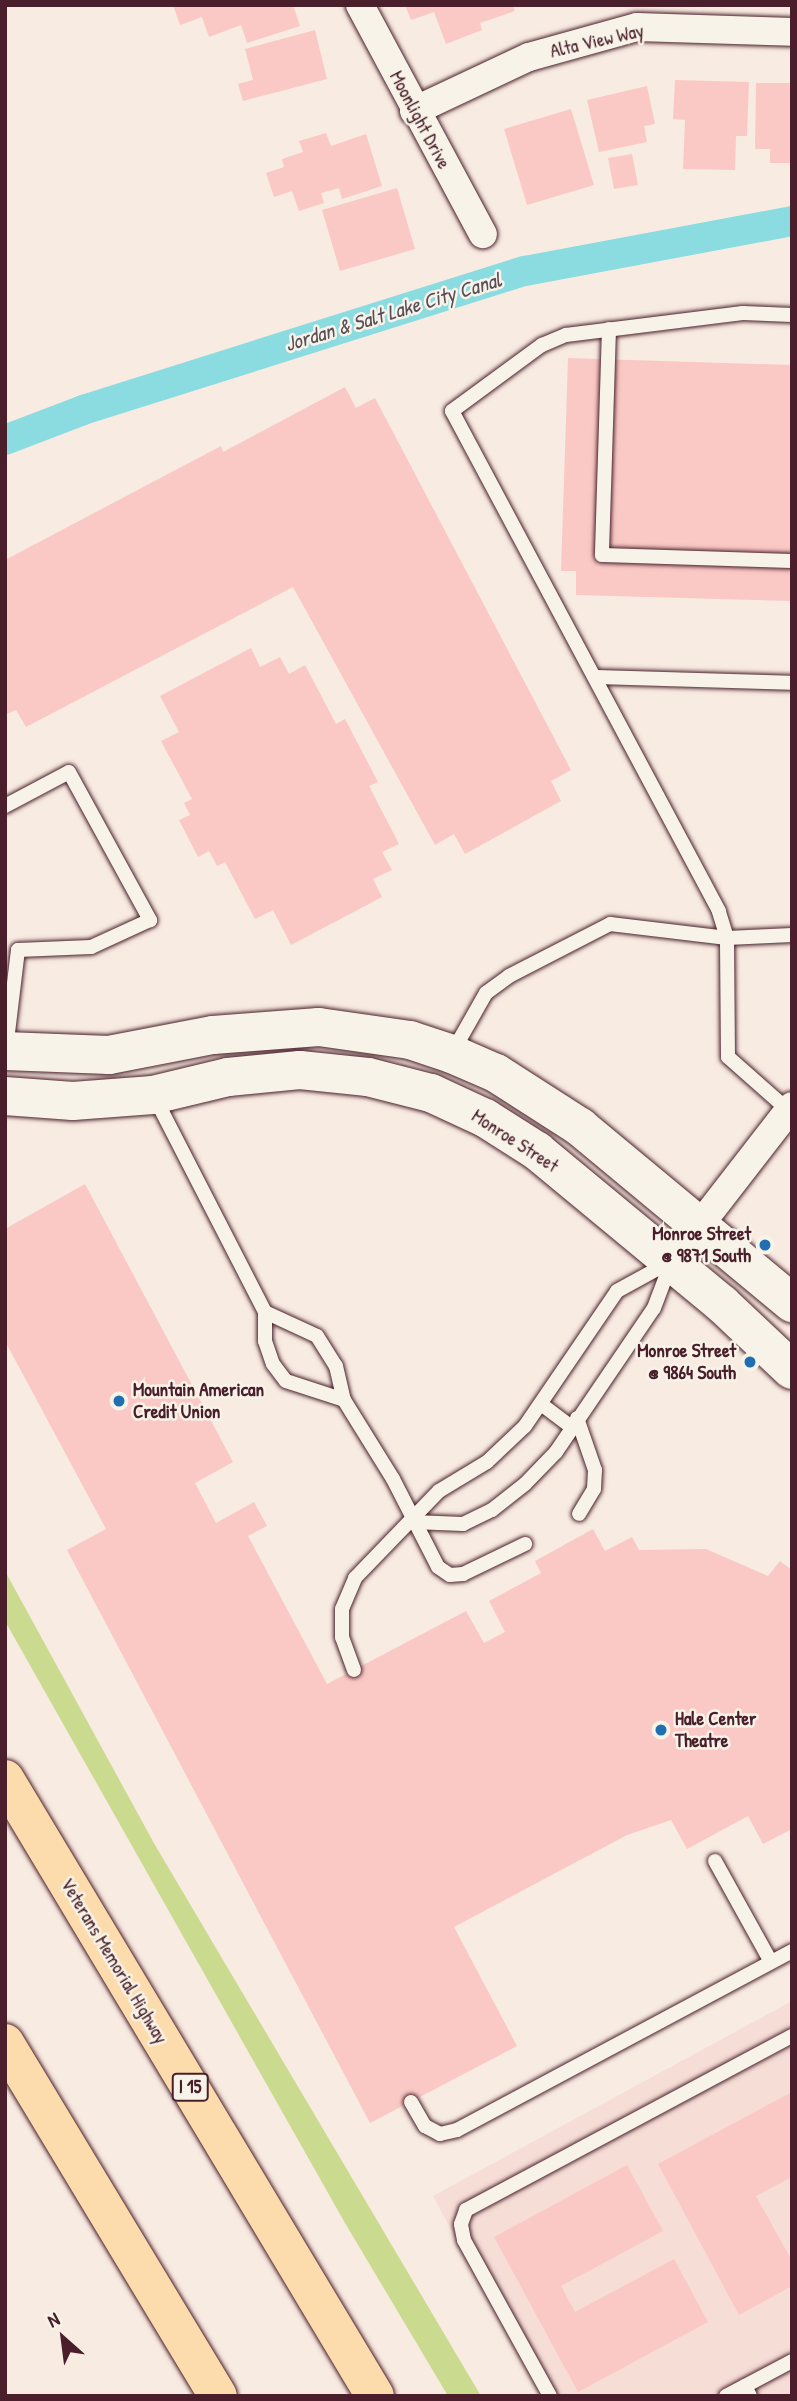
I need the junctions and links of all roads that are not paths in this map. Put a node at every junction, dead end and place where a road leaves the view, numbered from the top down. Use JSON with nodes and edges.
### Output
{"nodes":[{"id":1,"x":360,"y":5,"type":"edge"},
{"id":2,"x":792,"y":32,"type":"edge"},
{"id":3,"x":414,"y":111,"type":"junction"},
{"id":4,"x":483,"y":234,"type":"dead end"},
{"id":5,"x":792,"y":315,"type":"edge"},
{"id":6,"x":609,"y":329,"type":"junction"},
{"id":7,"x":792,"y":561,"type":"edge"},
{"id":8,"x":595,"y":677,"type":"junction"},
{"id":9,"x":792,"y":684,"type":"edge"},
{"id":10,"x":5,"y":806,"type":"edge"},
{"id":11,"x":792,"y":935,"type":"edge"},
{"id":12,"x":727,"y":938,"type":"junction"},
{"id":13,"x":12,"y":949,"type":"edge"},
{"id":14,"x":5,"y":1051,"type":"edge"},
{"id":15,"x":452,"y":1054,"type":"junction"},
{"id":16,"x":153,"y":1095,"type":"junction"},
{"id":17,"x":5,"y":1096,"type":"edge"},
{"id":18,"x":790,"y":1108,"type":"edge"},
{"id":19,"x":699,"y":1225,"type":"junction"},
{"id":20,"x":671,"y":1262,"type":"junction"},
{"id":21,"x":792,"y":1303,"type":"edge"},
{"id":22,"x":265,"y":1312,"type":"junction"},
{"id":23,"x":792,"y":1370,"type":"edge"},
{"id":24,"x":344,"y":1400,"type":"junction"},
{"id":25,"x":541,"y":1404,"type":"junction"},
{"id":26,"x":575,"y":1422,"type":"junction"},
{"id":27,"x":579,"y":1514,"type":"dead end"},
{"id":28,"x":413,"y":1522,"type":"junction"},
{"id":29,"x":525,"y":1544,"type":"dead end"},
{"id":30,"x":354,"y":1670,"type":"dead end"},
{"id":31,"x":5,"y":1779,"type":"edge"},
{"id":32,"x":715,"y":1861,"type":"dead end"},
{"id":33,"x":792,"y":1951,"type":"edge"},
{"id":34,"x":771,"y":1962,"type":"junction"},
{"id":35,"x":792,"y":2036,"type":"edge"},
{"id":36,"x":5,"y":2043,"type":"edge"},
{"id":37,"x":411,"y":2102,"type":"dead end"},
{"id":38,"x":792,"y":2361,"type":"edge"},
{"id":39,"x":748,"y":2391,"type":"edge"},
{"id":40,"x":218,"y":2396,"type":"edge"},
{"id":41,"x":375,"y":2396,"type":"edge"},
{"id":42,"x":550,"y":2396,"type":"edge"},
{"id":43,"x":726,"y":2396,"type":"edge"}],
"edges":[{"from":1,"to":3,"type":"street","name":"Moonlight Drive"},
{"from":2,"to":3,"type":"street","name":"Alta View Way"},
{"from":3,"to":4,"type":"street","name":"Moonlight Drive"},
{"from":5,"to":6,"type":"lane"},
{"from":6,"to":7,"type":"lane"},
{"from":6,"to":8,"type":"lane"},
{"from":8,"to":9,"type":"lane"},
{"from":8,"to":12,"type":"lane"},
{"from":10,"to":13,"type":"lane"},
{"from":11,"to":12,"type":"lane"},
{"from":12,"to":15,"type":"lane"},
{"from":12,"to":18,"type":"lane"},
{"from":13,"to":14,"type":"lane"},
{"from":14,"to":15,"type":"street"},
{"from":15,"to":19,"type":"street"},
{"from":16,"to":17,"type":"street","name":"Monroe Street"},
{"from":16,"to":20,"type":"street","name":"Monroe Street"},
{"from":16,"to":22,"type":"lane"},
{"from":18,"to":19,"type":"street"},
{"from":19,"to":20,"type":"street"},
{"from":19,"to":21,"type":"street"},
{"from":20,"to":23,"type":"street","name":"Monroe Street"},
{"from":20,"to":25,"type":"lane"},
{"from":20,"to":26,"type":"lane"},
{"from":22,"to":24,"type":"lane"},
{"from":22,"to":24,"type":"lane"},
{"from":24,"to":28,"type":"lane"},
{"from":25,"to":26,"type":"lane"},
{"from":25,"to":28,"type":"lane"},
{"from":26,"to":27,"type":"lane"},
{"from":26,"to":28,"type":"lane"},
{"from":28,"to":29,"type":"lane"},
{"from":28,"to":30,"type":"lane"},
{"from":31,"to":41,"type":"highway","name":"Veterans Memorial Highway","number":"I 15"},
{"from":32,"to":34,"type":"lane"},
{"from":33,"to":34,"type":"lane"},
{"from":34,"to":37,"type":"lane"},
{"from":35,"to":42,"type":"lane"},
{"from":36,"to":40,"type":"highway"},
{"from":38,"to":39,"type":"lane"},
{"from":39,"to":43,"type":"lane"}]}
